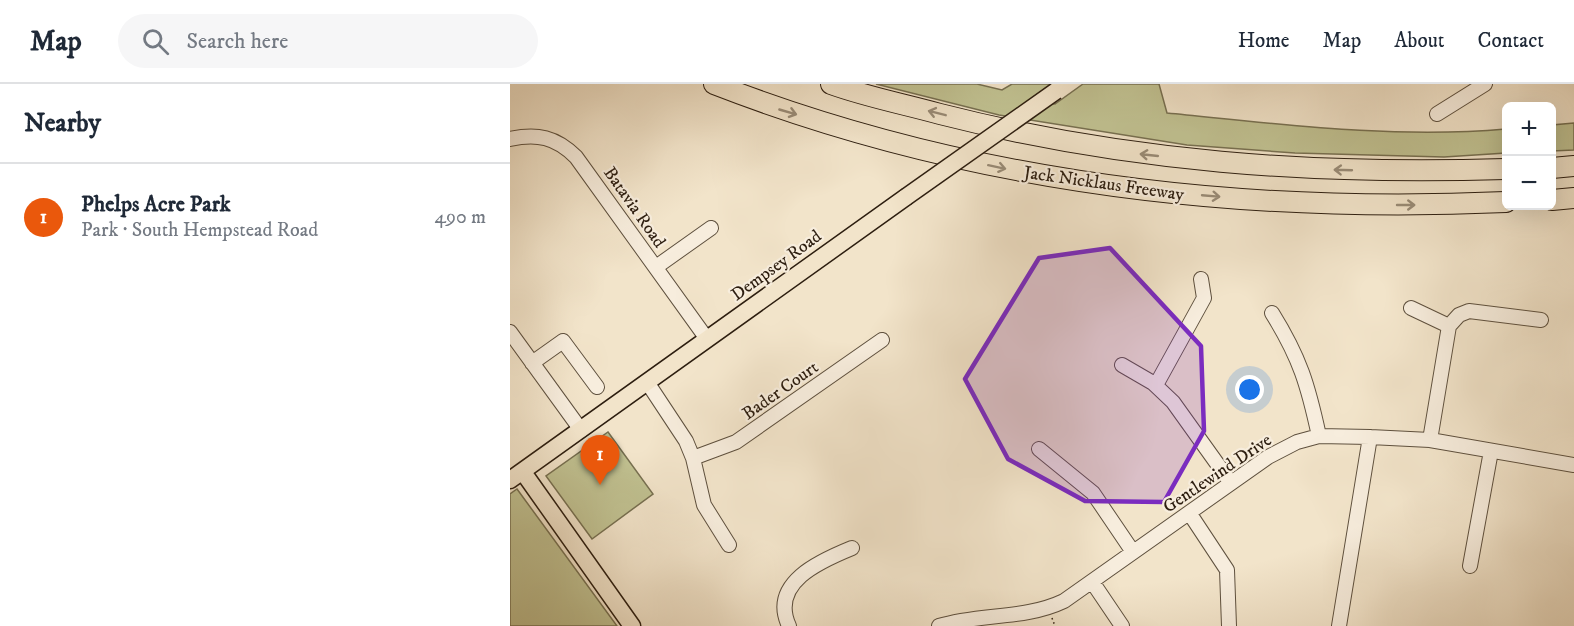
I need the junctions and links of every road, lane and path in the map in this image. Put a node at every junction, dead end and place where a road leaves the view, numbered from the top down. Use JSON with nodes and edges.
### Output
{"nodes":[{"id":1,"x":714,"y":84,"type":"edge"},
{"id":2,"x":831,"y":84,"type":"edge"},
{"id":3,"x":1485,"y":84,"type":"edge"},
{"id":4,"x":1061,"y":88,"type":"edge"},
{"id":5,"x":1437,"y":114,"type":"dead end"},
{"id":6,"x":510,"y":139,"type":"edge"},
{"id":7,"x":1574,"y":166,"type":"edge"},
{"id":8,"x":1556,"y":168,"type":"edge"},
{"id":9,"x":1502,"y":169,"type":"edge"},
{"id":10,"x":1574,"y":198,"type":"edge"},
{"id":11,"x":1556,"y":200,"type":"edge"},
{"id":12,"x":1502,"y":202,"type":"edge"},
{"id":13,"x":711,"y":228,"type":"dead end"},
{"id":14,"x":656,"y":267,"type":"junction"},
{"id":15,"x":1201,"y":279,"type":"dead end"},
{"id":16,"x":1411,"y":308,"type":"dead end"},
{"id":17,"x":1272,"y":314,"type":"dead end"},
{"id":18,"x":1541,"y":320,"type":"dead end"},
{"id":19,"x":1449,"y":326,"type":"junction"},
{"id":20,"x":510,"y":332,"type":"edge"},
{"id":21,"x":707,"y":339,"type":"junction"},
{"id":22,"x":882,"y":340,"type":"dead end"},
{"id":23,"x":532,"y":363,"type":"junction"},
{"id":24,"x":1122,"y":365,"type":"dead end"},
{"id":25,"x":647,"y":382,"type":"junction"},
{"id":26,"x":1156,"y":386,"type":"junction"},
{"id":27,"x":597,"y":387,"type":"dead end"},
{"id":28,"x":581,"y":430,"type":"junction"},
{"id":29,"x":1319,"y":436,"type":"junction"},
{"id":30,"x":1370,"y":436,"type":"junction"},
{"id":31,"x":1430,"y":440,"type":"junction"},
{"id":32,"x":1039,"y":449,"type":"dead end"},
{"id":33,"x":1491,"y":451,"type":"junction"},
{"id":34,"x":693,"y":458,"type":"junction"},
{"id":35,"x":1574,"y":465,"type":"edge"},
{"id":36,"x":514,"y":476,"type":"edge"},
{"id":37,"x":1231,"y":483,"type":"junction"},
{"id":38,"x":1190,"y":514,"type":"junction"},
{"id":39,"x":729,"y":545,"type":"dead end"},
{"id":40,"x":852,"y":548,"type":"dead end"},
{"id":41,"x":1133,"y":552,"type":"junction"},
{"id":42,"x":1470,"y":566,"type":"dead end"},
{"id":43,"x":1093,"y":583,"type":"junction"},
{"id":44,"x":976,"y":621,"type":"edge"},
{"id":45,"x":632,"y":626,"type":"edge"},
{"id":46,"x":789,"y":626,"type":"edge"},
{"id":47,"x":939,"y":626,"type":"edge"},
{"id":48,"x":1122,"y":626,"type":"edge"},
{"id":49,"x":1229,"y":626,"type":"edge"},
{"id":50,"x":1339,"y":626,"type":"edge"}],
"edges":[{"from":1,"to":12,"type":"highway","name":"Jack Nicklaus Freeway","one_way":true},
{"from":9,"to":2,"type":"highway","name":"Jack Nicklaus Freeway","one_way":true},
{"from":3,"to":5,"type":"street"},
{"from":4,"to":21,"type":"main road","name":"Dempsey Road","bridge":true},
{"from":6,"to":14,"type":"street","name":"Batavia Road"},
{"from":7,"to":8,"type":"highway"},
{"from":10,"to":11,"type":"highway"},
{"from":13,"to":14,"type":"street"},
{"from":14,"to":21,"type":"street","name":"Batavia Road"},
{"from":15,"to":26,"type":"street"},
{"from":16,"to":19,"type":"street"},
{"from":17,"to":29,"type":"street"},
{"from":18,"to":19,"type":"street"},
{"from":19,"to":31,"type":"street"},
{"from":20,"to":23,"type":"street"},
{"from":21,"to":25,"type":"main road","name":"Dempsey Road"},
{"from":22,"to":34,"type":"street","name":"Bader Court"},
{"from":23,"to":27,"type":"street"},
{"from":23,"to":28,"type":"street"},
{"from":24,"to":26,"type":"street"},
{"from":25,"to":28,"type":"main road","name":"Dempsey Road"},
{"from":25,"to":34,"type":"street"},
{"from":26,"to":37,"type":"street"},
{"from":28,"to":36,"type":"main road","name":"Dempsey Road"},
{"from":29,"to":30,"type":"street","name":"Gentlewind Drive"},
{"from":29,"to":37,"type":"street","name":"Gentlewind Drive"},
{"from":30,"to":31,"type":"street","name":"Gentlewind Drive"},
{"from":30,"to":50,"type":"street"},
{"from":31,"to":33,"type":"street","name":"Gentlewind Drive"},
{"from":32,"to":41,"type":"street"},
{"from":33,"to":35,"type":"street","name":"Gentlewind Drive"},
{"from":33,"to":42,"type":"street"},
{"from":34,"to":39,"type":"street"},
{"from":36,"to":45,"type":"main road"},
{"from":37,"to":38,"type":"street","name":"Gentlewind Drive"},
{"from":38,"to":41,"type":"street","name":"Gentlewind Drive"},
{"from":38,"to":49,"type":"street"},
{"from":40,"to":46,"type":"street"},
{"from":41,"to":43,"type":"street","name":"Gentlewind Drive"},
{"from":43,"to":44,"type":"street","name":"Gentlewind Drive"},
{"from":43,"to":48,"type":"street"},
{"from":44,"to":47,"type":"street","name":"Gentlewind Drive"}]}
